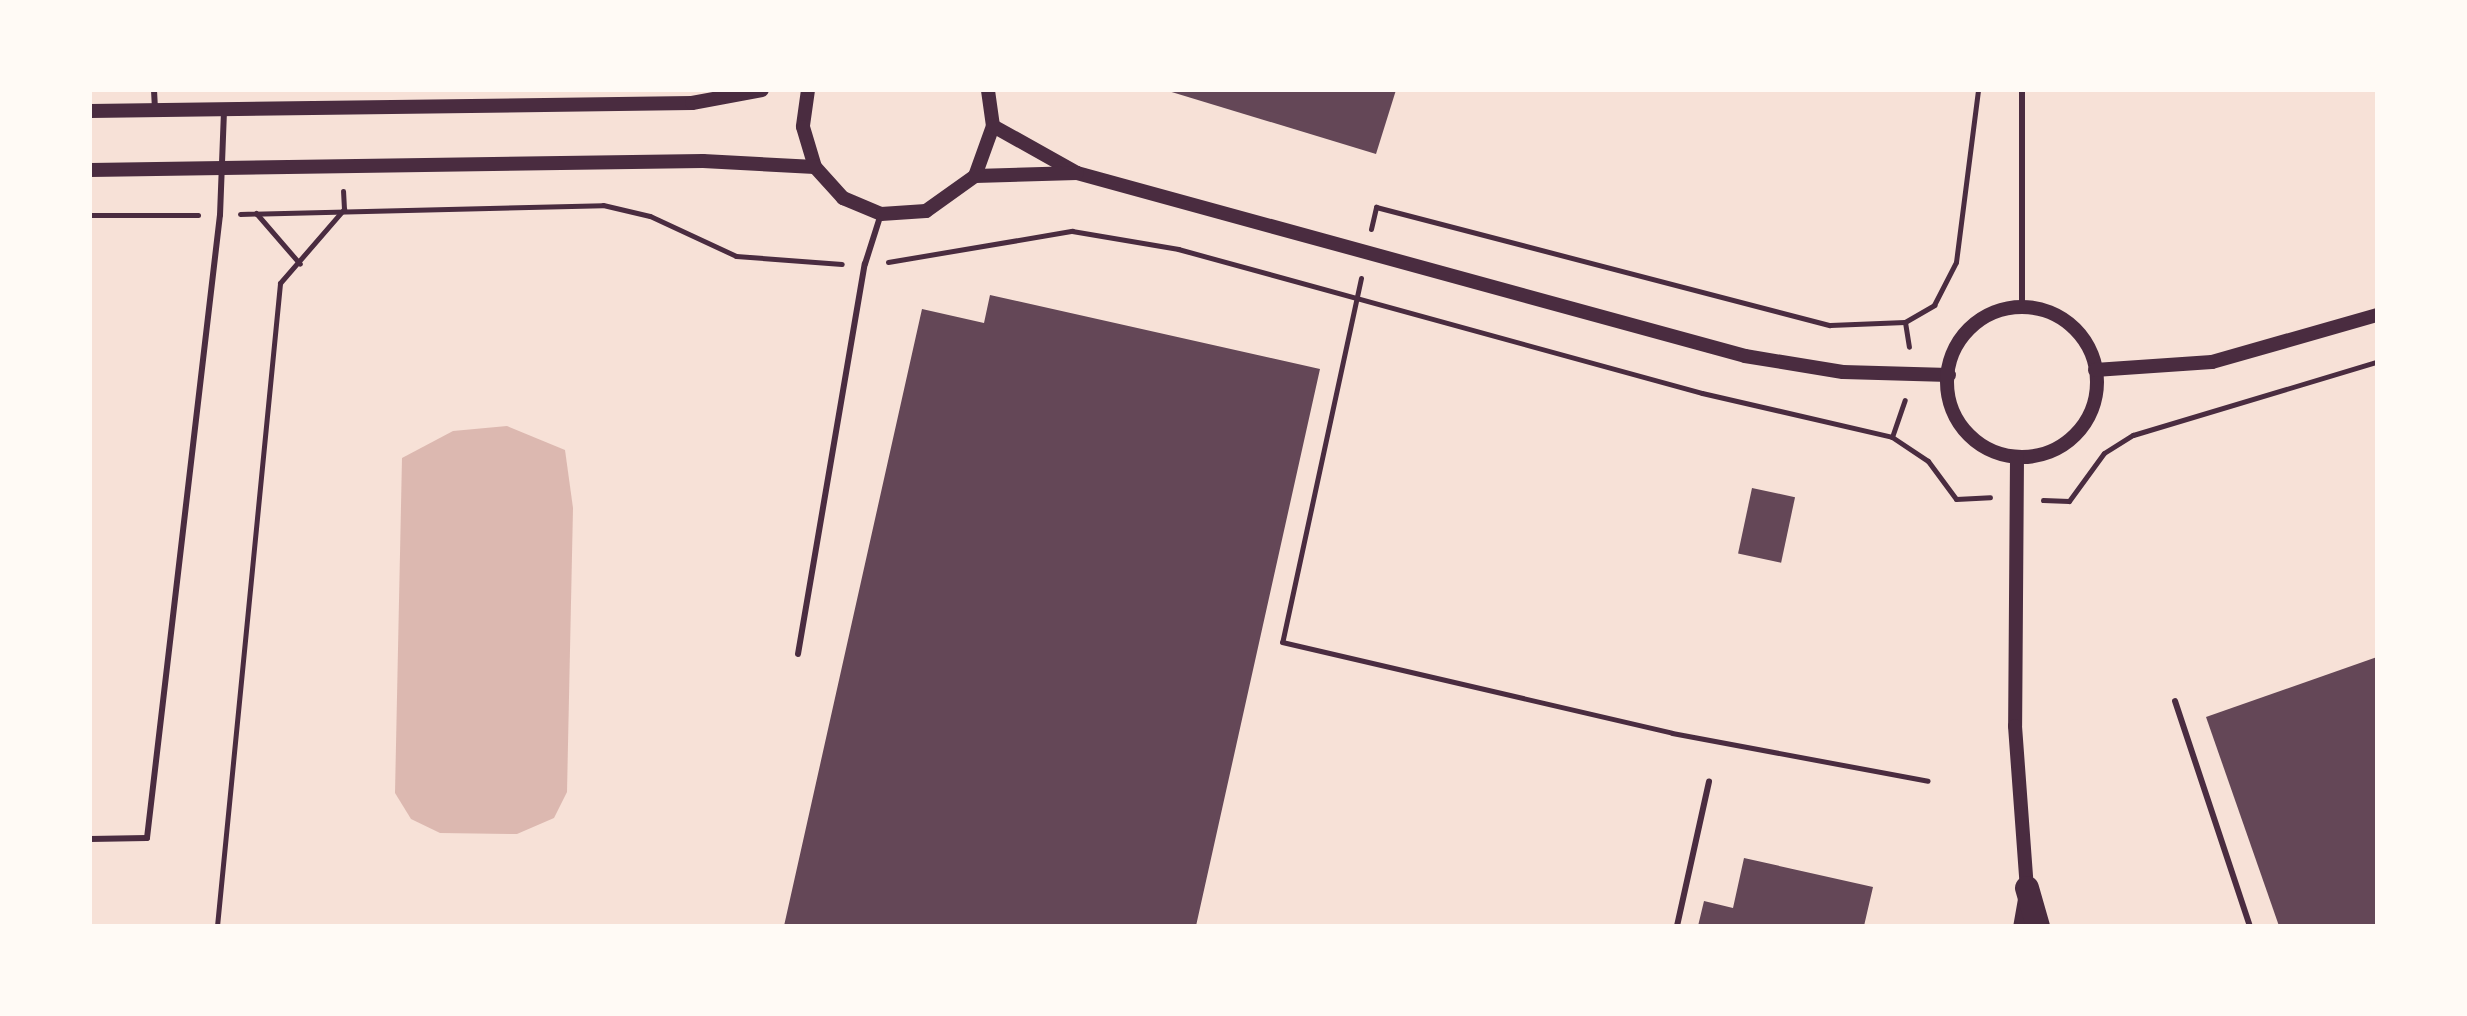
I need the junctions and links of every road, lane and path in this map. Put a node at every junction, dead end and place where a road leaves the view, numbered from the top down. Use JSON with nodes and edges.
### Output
{"nodes":[{"id":1,"x":154,"y":90,"type":"edge"},
{"id":2,"x":762,"y":90,"type":"edge"},
{"id":3,"x":808,"y":90,"type":"edge"},
{"id":4,"x":988,"y":90,"type":"edge"},
{"id":5,"x":1978,"y":90,"type":"edge"},
{"id":6,"x":2022,"y":90,"type":"edge"},
{"id":7,"x":155,"y":110,"type":"junction"},
{"id":8,"x":224,"y":110,"type":"junction"},
{"id":9,"x":90,"y":111,"type":"edge"},
{"id":10,"x":993,"y":126,"type":"junction"},
{"id":11,"x":343,"y":166,"type":"junction"},
{"id":12,"x":815,"y":167,"type":"junction"},
{"id":13,"x":222,"y":169,"type":"junction"},
{"id":14,"x":90,"y":170,"type":"edge"},
{"id":15,"x":1077,"y":173,"type":"junction"},
{"id":16,"x":975,"y":176,"type":"junction"},
{"id":17,"x":1376,"y":207,"type":"dead end"},
{"id":18,"x":344,"y":209,"type":"junction"},
{"id":19,"x":256,"y":213,"type":"junction"},
{"id":20,"x":881,"y":214,"type":"junction"},
{"id":21,"x":90,"y":215,"type":"edge"},
{"id":22,"x":220,"y":215,"type":"junction"},
{"id":23,"x":300,"y":264,"type":"junction"},
{"id":24,"x":865,"y":264,"type":"junction"},
{"id":25,"x":1356,"y":298,"type":"junction"},
{"id":26,"x":2022,"y":306,"type":"junction"},
{"id":27,"x":2377,"y":315,"type":"edge"},
{"id":28,"x":1905,"y":322,"type":"junction"},
{"id":29,"x":2377,"y":362,"type":"edge"},
{"id":30,"x":2095,"y":370,"type":"junction"},
{"id":31,"x":1913,"y":375,"type":"junction"},
{"id":32,"x":1949,"y":375,"type":"junction"},
{"id":33,"x":1892,"y":437,"type":"junction"},
{"id":34,"x":2017,"y":457,"type":"junction"},
{"id":35,"x":2014,"y":497,"type":"junction"},
{"id":36,"x":798,"y":654,"type":"dead end"},
{"id":37,"x":2175,"y":701,"type":"dead end"},
{"id":38,"x":1928,"y":781,"type":"dead end"},
{"id":39,"x":1709,"y":782,"type":"dead end"},
{"id":40,"x":90,"y":839,"type":"edge"},
{"id":41,"x":2027,"y":888,"type":"junction"},
{"id":42,"x":217,"y":926,"type":"edge"},
{"id":43,"x":1677,"y":926,"type":"edge"},
{"id":44,"x":2020,"y":926,"type":"edge"},
{"id":45,"x":2038,"y":926,"type":"edge"},
{"id":46,"x":2250,"y":926,"type":"edge"}],
"edges":[{"from":1,"to":7,"type":"lane"},
{"from":2,"to":8,"type":"street"},
{"from":3,"to":12,"type":"street"},
{"from":4,"to":10,"type":"street"},
{"from":5,"to":28,"type":"path"},
{"from":6,"to":26,"type":"lane"},
{"from":7,"to":8,"type":"street"},
{"from":7,"to":9,"type":"street"},
{"from":8,"to":13,"type":"lane"},
{"from":10,"to":15,"type":"street"},
{"from":10,"to":16,"type":"street"},
{"from":11,"to":12,"type":"street"},
{"from":11,"to":13,"type":"street"},
{"from":11,"to":18,"type":"path"},
{"from":12,"to":20,"type":"street"},
{"from":13,"to":14,"type":"street"},
{"from":13,"to":22,"type":"lane"},
{"from":15,"to":16,"type":"street"},
{"from":15,"to":31,"type":"street"},
{"from":16,"to":20,"type":"street"},
{"from":17,"to":28,"type":"path"},
{"from":18,"to":19,"type":"path"},
{"from":18,"to":23,"type":"path"},
{"from":18,"to":24,"type":"path"},
{"from":19,"to":22,"type":"path"},
{"from":19,"to":23,"type":"path"},
{"from":20,"to":24,"type":"lane"},
{"from":21,"to":22,"type":"path"},
{"from":22,"to":40,"type":"lane"},
{"from":23,"to":42,"type":"path"},
{"from":24,"to":25,"type":"path"},
{"from":24,"to":36,"type":"lane"},
{"from":25,"to":33,"type":"path"},
{"from":25,"to":38,"type":"path"},
{"from":26,"to":30,"type":"street"},
{"from":26,"to":32,"type":"street"},
{"from":27,"to":30,"type":"street"},
{"from":28,"to":31,"type":"path"},
{"from":29,"to":35,"type":"path"},
{"from":30,"to":34,"type":"street"},
{"from":31,"to":32,"type":"street"},
{"from":31,"to":33,"type":"path"},
{"from":32,"to":34,"type":"street"},
{"from":33,"to":35,"type":"path"},
{"from":34,"to":35,"type":"street"},
{"from":35,"to":41,"type":"street"},
{"from":37,"to":46,"type":"lane"},
{"from":39,"to":43,"type":"lane"},
{"from":41,"to":44,"type":"street"},
{"from":41,"to":45,"type":"highway"}]}
